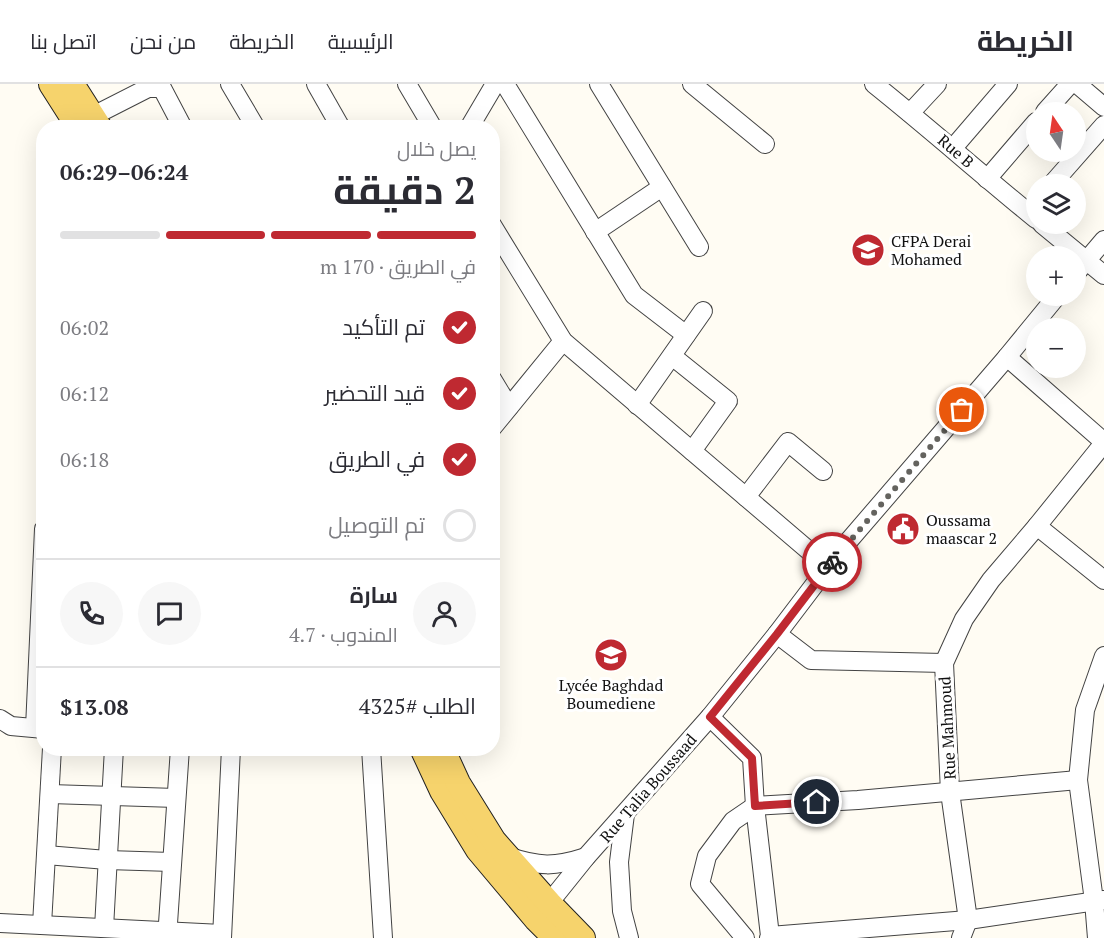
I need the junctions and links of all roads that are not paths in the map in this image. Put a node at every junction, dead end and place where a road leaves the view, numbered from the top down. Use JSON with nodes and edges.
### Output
{"nodes":[{"id":1,"x":51,"y":84,"type":"edge"},
{"id":2,"x":72,"y":84,"type":"edge"},
{"id":3,"x":316,"y":84,"type":"edge"},
{"id":4,"x":407,"y":84,"type":"edge"},
{"id":5,"x":495,"y":84,"type":"edge"},
{"id":6,"x":505,"y":84,"type":"edge"},
{"id":7,"x":599,"y":84,"type":"edge"},
{"id":8,"x":692,"y":84,"type":"edge"},
{"id":9,"x":937,"y":84,"type":"edge"},
{"id":10,"x":1008,"y":84,"type":"edge"},
{"id":11,"x":1070,"y":84,"type":"edge"},
{"id":12,"x":1077,"y":84,"type":"edge"},
{"id":13,"x":876,"y":85,"type":"edge"},
{"id":14,"x":235,"y":86,"type":"edge"},
{"id":15,"x":1054,"y":102,"type":"edge"},
{"id":16,"x":1104,"y":108,"type":"edge"},
{"id":17,"x":910,"y":113,"type":"junction"},
{"id":18,"x":86,"y":120,"type":"edge"},
{"id":19,"x":88,"y":120,"type":"edge"},
{"id":20,"x":96,"y":120,"type":"edge"},
{"id":21,"x":179,"y":120,"type":"edge"},
{"id":22,"x":252,"y":120,"type":"edge"},
{"id":23,"x":336,"y":120,"type":"edge"},
{"id":24,"x":428,"y":120,"type":"edge"},
{"id":25,"x":474,"y":120,"type":"edge"},
{"id":26,"x":1104,"y":124,"type":"edge"},
{"id":27,"x":1026,"y":134,"type":"edge"},
{"id":28,"x":765,"y":144,"type":"dead end"},
{"id":29,"x":953,"y":148,"type":"junction"},
{"id":30,"x":1061,"y":174,"type":"edge"},
{"id":31,"x":987,"y":179,"type":"junction"},
{"id":32,"x":662,"y":187,"type":"junction"},
{"id":33,"x":1026,"y":207,"type":"edge"},
{"id":34,"x":595,"y":231,"type":"junction"},
{"id":35,"x":1053,"y":234,"type":"edge"},
{"id":36,"x":500,"y":238,"type":"edge"},
{"id":37,"x":1104,"y":240,"type":"edge"},
{"id":38,"x":1064,"y":246,"type":"edge"},
{"id":39,"x":699,"y":247,"type":"dead end"},
{"id":40,"x":1086,"y":260,"type":"edge"},
{"id":41,"x":1086,"y":268,"type":"edge"},
{"id":42,"x":1104,"y":275,"type":"edge"},
{"id":43,"x":1049,"y":306,"type":"edge"},
{"id":44,"x":703,"y":311,"type":"dead end"},
{"id":45,"x":686,"y":335,"type":"junction"},
{"id":46,"x":563,"y":341,"type":"junction"},
{"id":47,"x":672,"y":356,"type":"junction"},
{"id":48,"x":1007,"y":357,"type":"junction"},
{"id":49,"x":500,"y":392,"type":"edge"},
{"id":50,"x":637,"y":405,"type":"junction"},
{"id":51,"x":509,"y":407,"type":"junction"},
{"id":52,"x":500,"y":418,"type":"edge"},
{"id":53,"x":1104,"y":443,"type":"edge"},
{"id":54,"x":692,"y":451,"type":"junction"},
{"id":55,"x":823,"y":471,"type":"dead end"},
{"id":56,"x":746,"y":497,"type":"junction"},
{"id":57,"x":1037,"y":526,"type":"junction"},
{"id":58,"x":828,"y":567,"type":"junction"},
{"id":59,"x":1104,"y":580,"type":"edge"},
{"id":60,"x":777,"y":634,"type":"junction"},
{"id":61,"x":1104,"y":656,"type":"edge"},
{"id":62,"x":944,"y":663,"type":"junction"},
{"id":63,"x":710,"y":717,"type":"junction"},
{"id":64,"x":0,"y":719,"type":"edge"},
{"id":65,"x":36,"y":729,"type":"edge"},
{"id":66,"x":52,"y":756,"type":"edge"},
{"id":67,"x":114,"y":756,"type":"edge"},
{"id":68,"x":179,"y":756,"type":"edge"},
{"id":69,"x":231,"y":756,"type":"edge"},
{"id":70,"x":372,"y":756,"type":"edge"},
{"id":71,"x":427,"y":756,"type":"edge"},
{"id":72,"x":446,"y":756,"type":"edge"},
{"id":73,"x":1078,"y":780,"type":"junction"},
{"id":74,"x":950,"y":792,"type":"junction"},
{"id":75,"x":50,"y":794,"type":"junction"},
{"id":76,"x":111,"y":796,"type":"junction"},
{"id":77,"x":176,"y":798,"type":"junction"},
{"id":78,"x":755,"y":806,"type":"junction"},
{"id":79,"x":625,"y":814,"type":"junction"},
{"id":80,"x":46,"y":855,"type":"junction"},
{"id":81,"x":507,"y":856,"type":"junction"},
{"id":82,"x":586,"y":857,"type":"junction"},
{"id":83,"x":108,"y":860,"type":"junction"},
{"id":84,"x":172,"y":862,"type":"junction"},
{"id":85,"x":1099,"y":900,"type":"edge"},
{"id":86,"x":542,"y":911,"type":"junction"},
{"id":87,"x":968,"y":920,"type":"junction"},
{"id":88,"x":0,"y":923,"type":"edge"},
{"id":89,"x":42,"y":925,"type":"junction"},
{"id":90,"x":104,"y":928,"type":"junction"},
{"id":91,"x":167,"y":935,"type":"edge"},
{"id":92,"x":222,"y":936,"type":"edge"},
{"id":93,"x":769,"y":937,"type":"edge"},
{"id":94,"x":383,"y":938,"type":"edge"},
{"id":95,"x":555,"y":938,"type":"edge"},
{"id":96,"x":583,"y":938,"type":"edge"},
{"id":97,"x":629,"y":938,"type":"edge"},
{"id":98,"x":745,"y":938,"type":"edge"},
{"id":99,"x":961,"y":938,"type":"edge"},
{"id":100,"x":1097,"y":938,"type":"edge"}],
"edges":[{"from":1,"to":18,"type":"main road"},
{"from":2,"to":19,"type":"main road"},
{"from":3,"to":23,"type":"street"},
{"from":4,"to":24,"type":"street"},
{"from":5,"to":25,"type":"street"},
{"from":6,"to":34,"type":"street"},
{"from":7,"to":32,"type":"street"},
{"from":8,"to":28,"type":"street"},
{"from":9,"to":17,"type":"street"},
{"from":10,"to":29,"type":"street"},
{"from":11,"to":15,"type":"street"},
{"from":12,"to":16,"type":"street"},
{"from":13,"to":17,"type":"street","name":"Rue B"},
{"from":14,"to":22,"type":"street"},
{"from":17,"to":29,"type":"street","name":"Rue B"},
{"from":20,"to":21,"type":"street"},
{"from":26,"to":30,"type":"street"},
{"from":27,"to":31,"type":"street"},
{"from":29,"to":31,"type":"street","name":"Rue B"},
{"from":31,"to":33,"type":"street","name":"Rue B"},
{"from":32,"to":34,"type":"street"},
{"from":32,"to":39,"type":"street"},
{"from":34,"to":45,"type":"street"},
{"from":35,"to":38,"type":"street","name":"Rue B"},
{"from":36,"to":46,"type":"street"},
{"from":37,"to":40,"type":"street"},
{"from":41,"to":42,"type":"street","name":"Rue B"},
{"from":43,"to":48,"type":"street","name":"Rue Talia Boussaad"},
{"from":44,"to":45,"type":"street"},
{"from":45,"to":47,"type":"street"},
{"from":46,"to":50,"type":"street"},
{"from":46,"to":51,"type":"street"},
{"from":47,"to":50,"type":"street"},
{"from":47,"to":54,"type":"street"},
{"from":48,"to":53,"type":"street"},
{"from":48,"to":58,"type":"street","name":"Rue Talia Boussaad"},
{"from":49,"to":51,"type":"street"},
{"from":50,"to":54,"type":"street"},
{"from":51,"to":52,"type":"street"},
{"from":53,"to":57,"type":"street","name":"Rue Mahmoud"},
{"from":54,"to":56,"type":"street"},
{"from":55,"to":56,"type":"street"},
{"from":56,"to":58,"type":"street"},
{"from":57,"to":59,"type":"street"},
{"from":57,"to":62,"type":"street","name":"Rue Mahmoud"},
{"from":58,"to":60,"type":"street","name":"Rue Talia Boussaad"},
{"from":60,"to":62,"type":"street"},
{"from":60,"to":63,"type":"street","name":"Rue Talia Boussaad"},
{"from":61,"to":73,"type":"street"},
{"from":62,"to":74,"type":"street","name":"Rue Mahmoud"},
{"from":63,"to":78,"type":"street"},
{"from":63,"to":79,"type":"street","name":"Rue Talia Boussaad"},
{"from":64,"to":65,"type":"street"},
{"from":66,"to":75,"type":"street"},
{"from":67,"to":76,"type":"street"},
{"from":68,"to":77,"type":"street"},
{"from":69,"to":92,"type":"street"},
{"from":70,"to":94,"type":"street"},
{"from":71,"to":86,"type":"main road"},
{"from":72,"to":81,"type":"main road"},
{"from":73,"to":74,"type":"street"},
{"from":73,"to":85,"type":"street"},
{"from":74,"to":78,"type":"street"},
{"from":74,"to":87,"type":"street","name":"Rue Mahmoud"},
{"from":75,"to":76,"type":"street"},
{"from":75,"to":80,"type":"street"},
{"from":76,"to":77,"type":"street"},
{"from":76,"to":83,"type":"street"},
{"from":77,"to":84,"type":"street"},
{"from":78,"to":93,"type":"street"},
{"from":78,"to":98,"type":"street"},
{"from":79,"to":82,"type":"street","name":"Rue Talia Boussaad"},
{"from":79,"to":97,"type":"street"},
{"from":80,"to":83,"type":"street"},
{"from":80,"to":89,"type":"street"},
{"from":81,"to":82,"type":"street"},
{"from":81,"to":86,"type":"main road"},
{"from":82,"to":86,"type":"street","name":"Rue Talia Boussaad"},
{"from":83,"to":84,"type":"street"},
{"from":83,"to":90,"type":"street"},
{"from":84,"to":91,"type":"street"},
{"from":85,"to":87,"type":"street"},
{"from":85,"to":100,"type":"street"},
{"from":86,"to":95,"type":"main road"},
{"from":86,"to":96,"type":"main road"},
{"from":87,"to":93,"type":"street"},
{"from":87,"to":99,"type":"street"},
{"from":88,"to":89,"type":"street"},
{"from":89,"to":90,"type":"street"},
{"from":90,"to":91,"type":"street"},
{"from":91,"to":92,"type":"street"}]}
